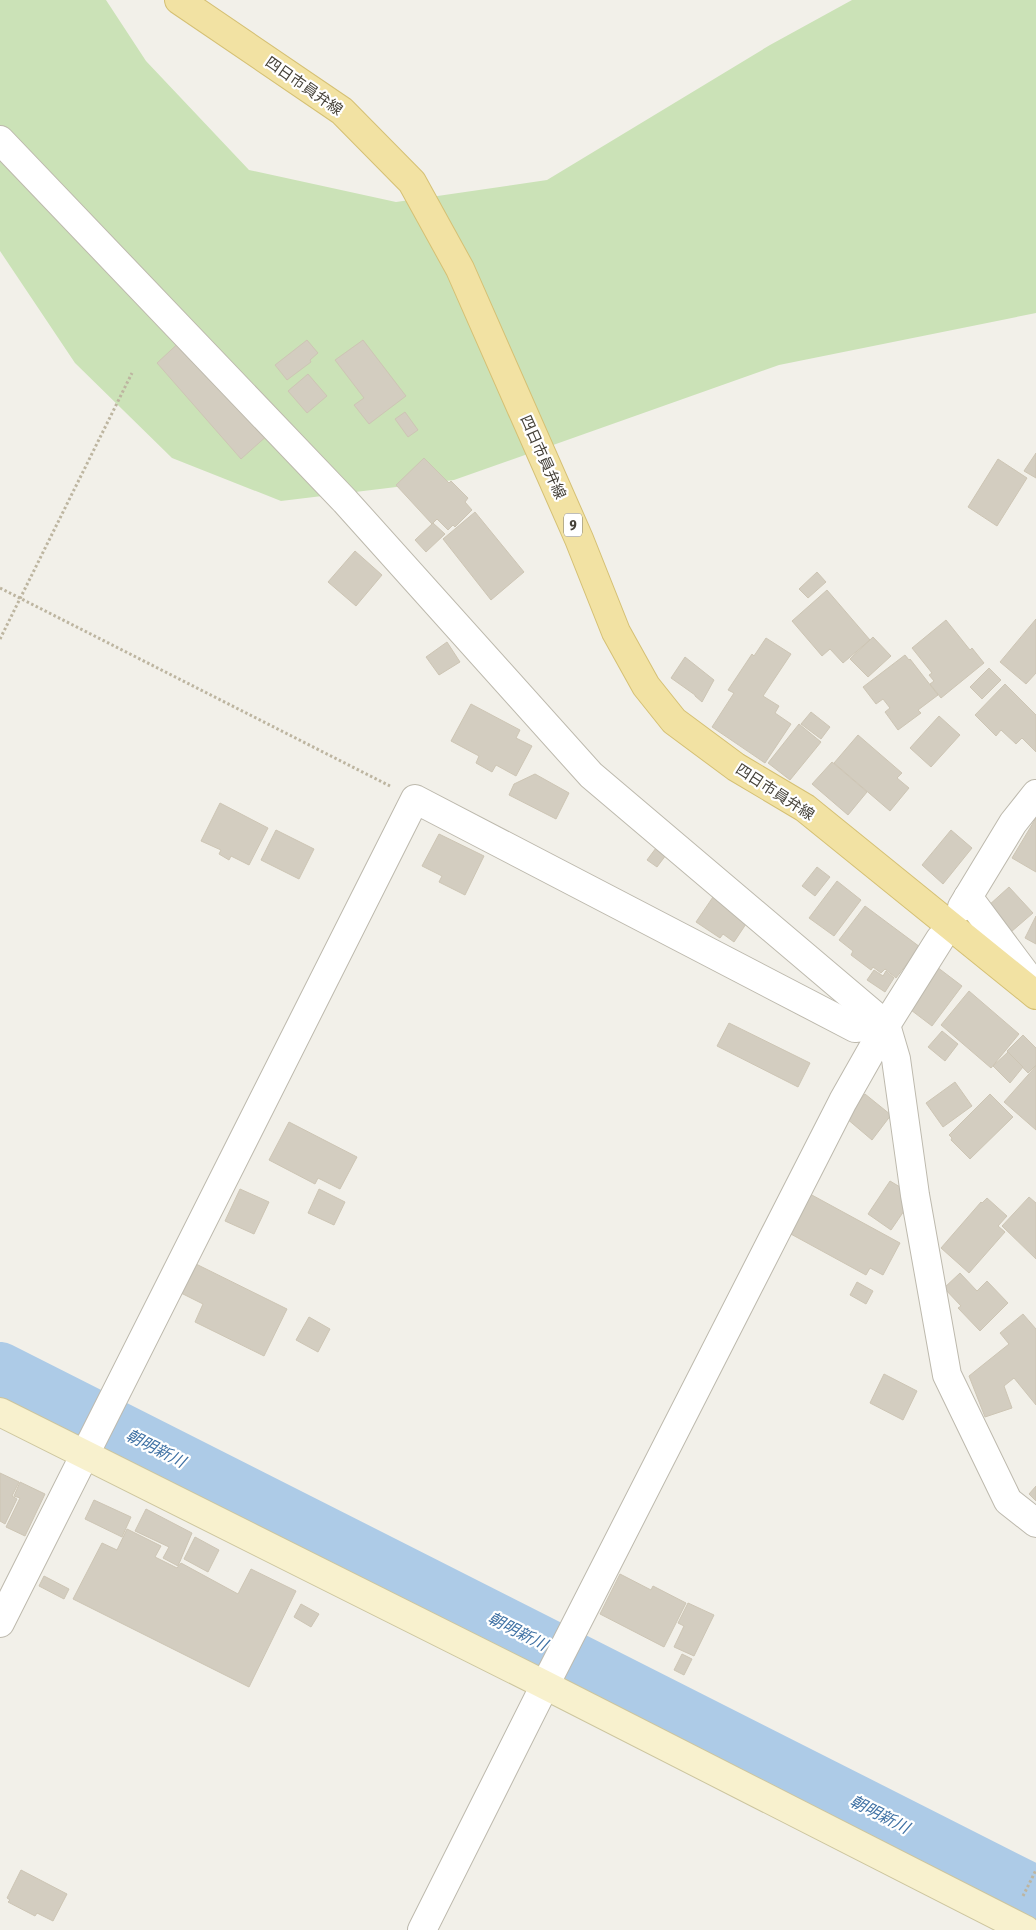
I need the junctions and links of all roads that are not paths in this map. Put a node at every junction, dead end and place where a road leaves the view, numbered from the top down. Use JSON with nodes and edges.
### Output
{"nodes":[{"id":1,"x":179,"y":0,"type":"edge"},
{"id":2,"x":0,"y":140,"type":"edge"},
{"id":3,"x":1036,"y":794,"type":"edge"},
{"id":4,"x":940,"y":939,"type":"dead end"},
{"id":5,"x":1036,"y":988,"type":"edge"},
{"id":6,"x":1036,"y":995,"type":"edge"},
{"id":7,"x":886,"y":1025,"type":"junction"},
{"id":8,"x":0,"y":1412,"type":"edge"},
{"id":9,"x":86,"y":1455,"type":"junction"},
{"id":10,"x":1036,"y":1523,"type":"edge"},
{"id":11,"x":0,"y":1622,"type":"edge"},
{"id":12,"x":550,"y":1676,"type":"junction"},
{"id":13,"x":422,"y":1930,"type":"edge"},
{"id":14,"x":1026,"y":1930,"type":"edge"}],
"edges":[{"from":1,"to":6,"type":"main road","name":"四日市員弁線","number":"9"},
{"from":2,"to":7,"type":"street"},
{"from":3,"to":5,"type":"street"},
{"from":4,"to":7,"type":"street"},
{"from":7,"to":9,"type":"street"},
{"from":7,"to":10,"type":"street"},
{"from":7,"to":12,"type":"street"},
{"from":8,"to":9,"type":"street"},
{"from":9,"to":11,"type":"street"},
{"from":9,"to":12,"type":"street"},
{"from":12,"to":13,"type":"street"},
{"from":12,"to":14,"type":"street"}]}
